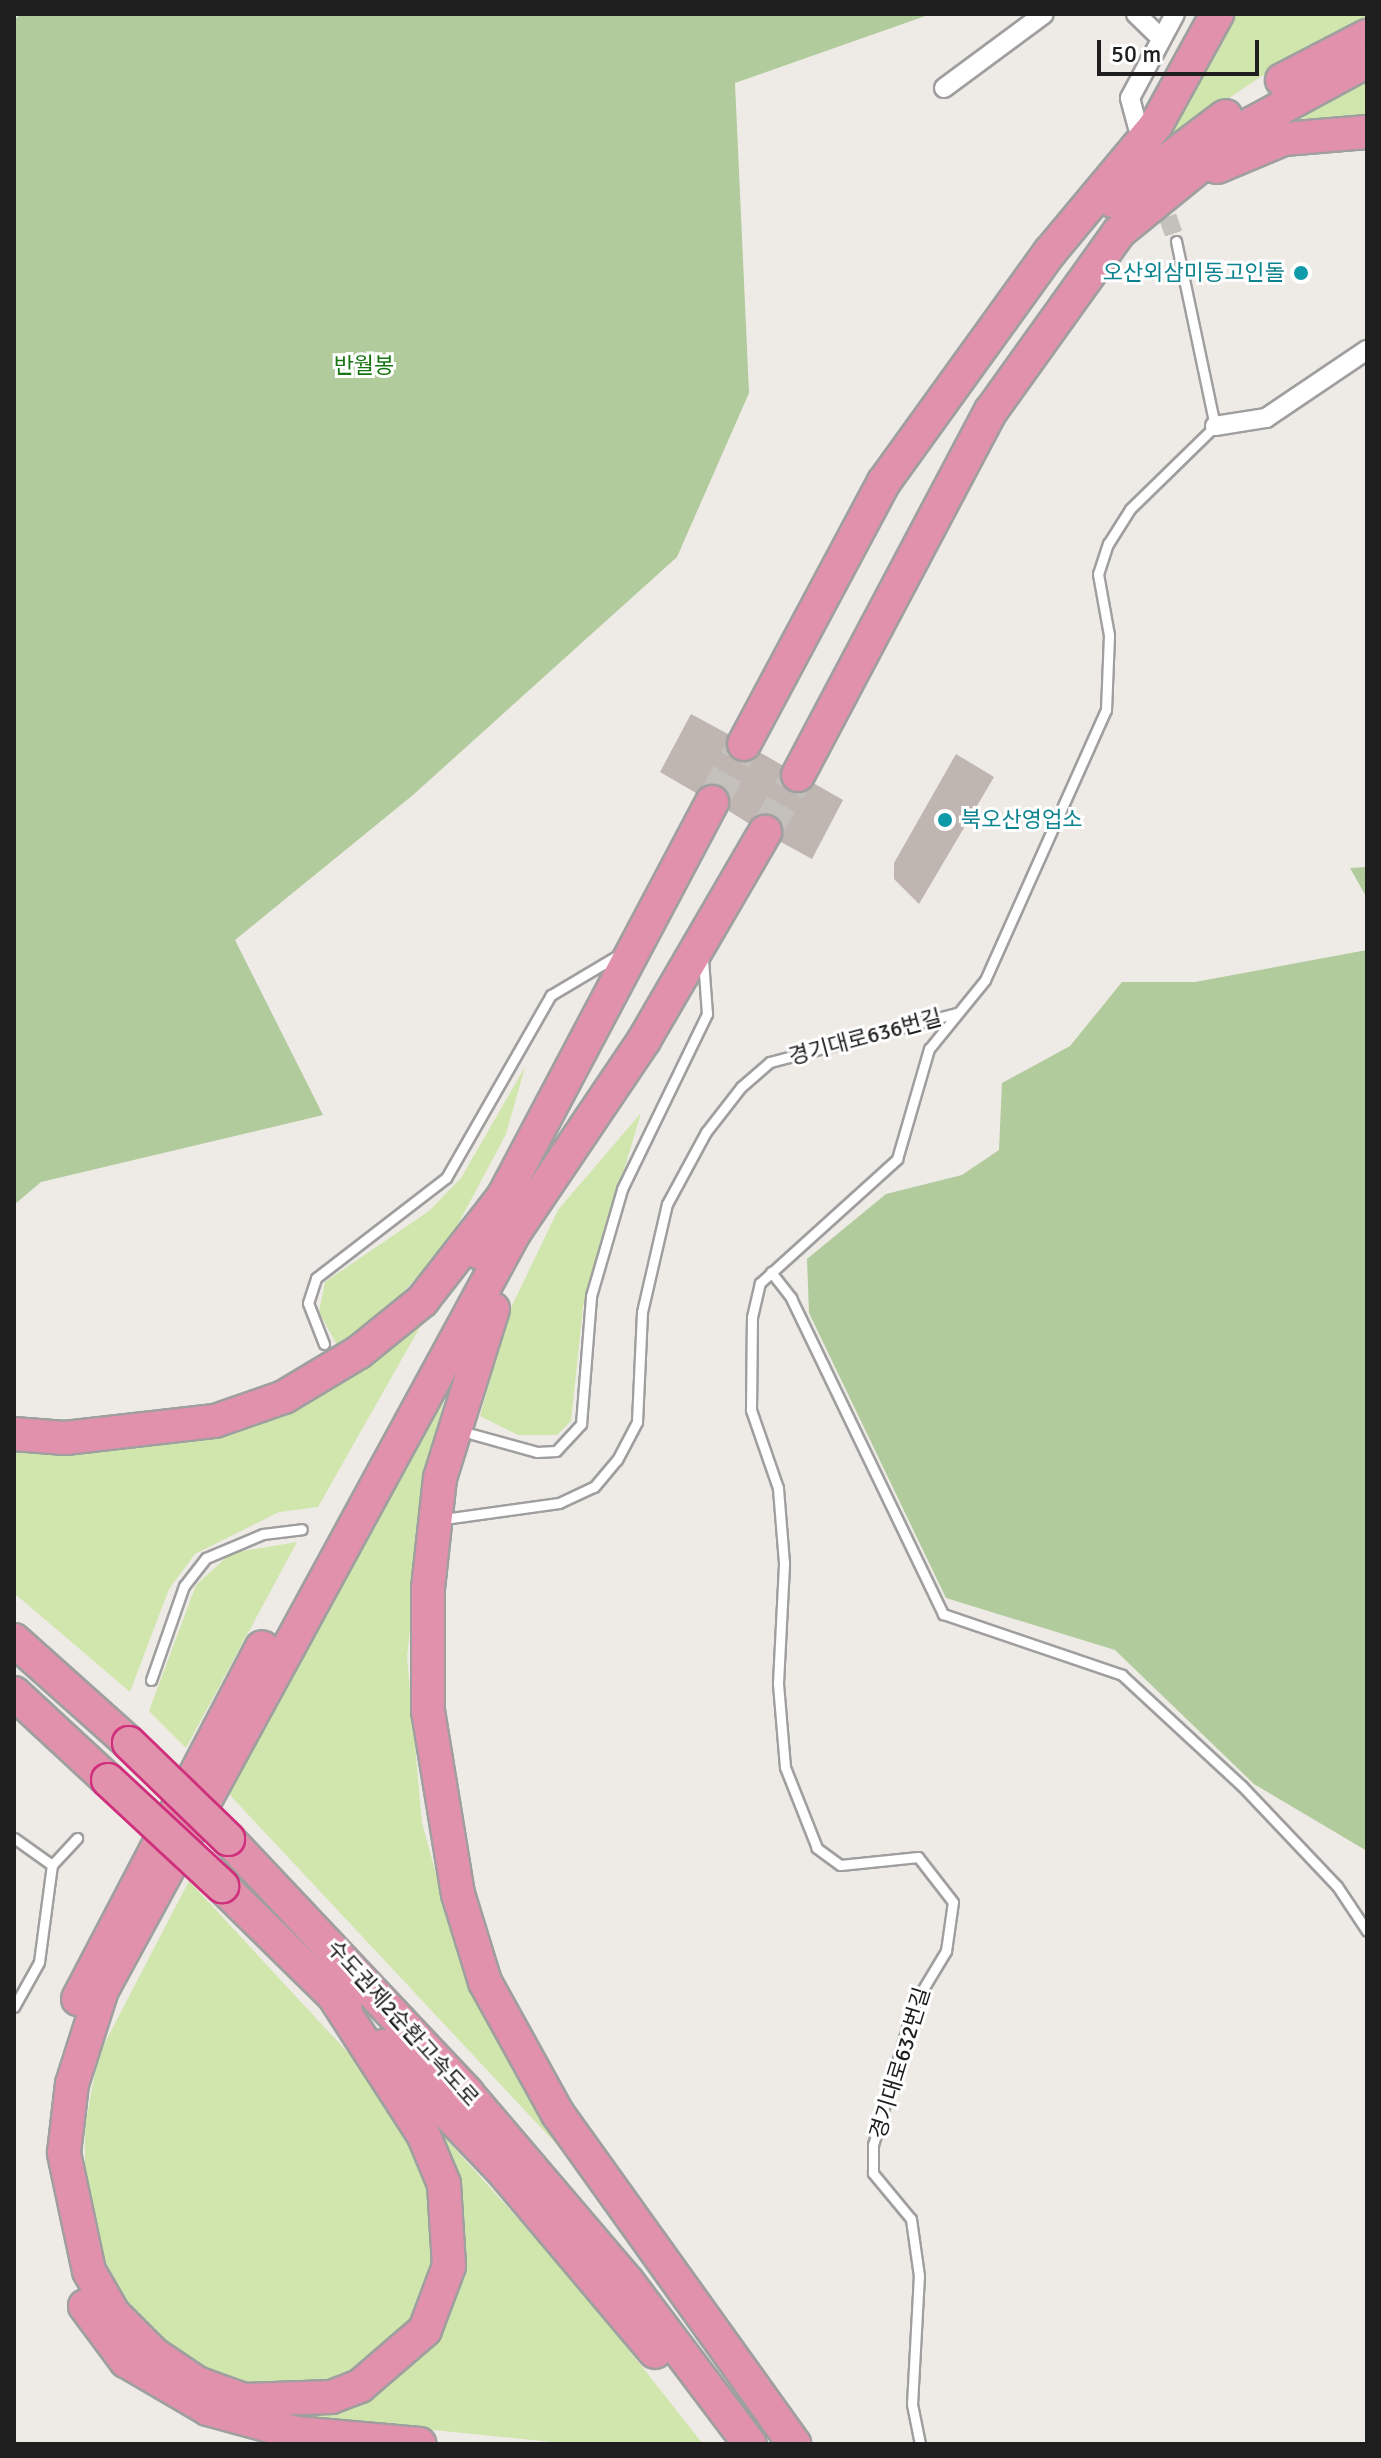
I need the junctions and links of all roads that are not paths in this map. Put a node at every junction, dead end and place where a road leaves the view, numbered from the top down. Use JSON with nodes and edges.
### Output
{"nodes":[{"id":1,"x":1044,"y":14,"type":"edge"},
{"id":2,"x":1136,"y":14,"type":"edge"},
{"id":3,"x":1175,"y":14,"type":"edge"},
{"id":4,"x":1217,"y":14,"type":"edge"},
{"id":5,"x":1367,"y":36,"type":"edge"},
{"id":6,"x":1160,"y":37,"type":"junction"},
{"id":7,"x":1367,"y":61,"type":"edge"},
{"id":8,"x":944,"y":88,"type":"dead end"},
{"id":9,"x":1138,"y":128,"type":"dead end"},
{"id":10,"x":1367,"y":132,"type":"edge"},
{"id":11,"x":1176,"y":241,"type":"tunnel mouth"},
{"id":12,"x":1085,"y":275,"type":"junction"},
{"id":13,"x":1021,"y":294,"type":"junction"},
{"id":14,"x":1367,"y":350,"type":"edge"},
{"id":15,"x":1215,"y":426,"type":"junction"},
{"id":16,"x":744,"y":744,"type":"tunnel mouth"},
{"id":17,"x":798,"y":775,"type":"tunnel mouth"},
{"id":18,"x":712,"y":802,"type":"tunnel mouth"},
{"id":19,"x":765,"y":832,"type":"tunnel mouth"},
{"id":20,"x":700,"y":934,"type":"junction"},
{"id":21,"x":638,"y":946,"type":"junction"},
{"id":22,"x":960,"y":1011,"type":"junction"},
{"id":23,"x":503,"y":1197,"type":"junction"},
{"id":24,"x":530,"y":1213,"type":"junction"},
{"id":25,"x":771,"y":1272,"type":"junction"},
{"id":26,"x":752,"y":1317,"type":"joint"},
{"id":27,"x":324,"y":1344,"type":"dead end"},
{"id":28,"x":14,"y":1434,"type":"edge"},
{"id":29,"x":472,"y":1434,"type":"dead end"},
{"id":30,"x":451,"y":1518,"type":"dead end"},
{"id":31,"x":302,"y":1529,"type":"dead end"},
{"id":32,"x":14,"y":1640,"type":"edge"},
{"id":33,"x":151,"y":1680,"type":"dead end"},
{"id":34,"x":14,"y":1693,"type":"edge"},
{"id":35,"x":14,"y":1838,"type":"edge"},
{"id":36,"x":77,"y":1838,"type":"dead end"},
{"id":37,"x":52,"y":1865,"type":"junction"},
{"id":38,"x":1367,"y":1931,"type":"edge"},
{"id":39,"x":332,"y":1993,"type":"junction"},
{"id":40,"x":14,"y":2007,"type":"edge"},
{"id":41,"x":420,"y":2444,"type":"edge"},
{"id":42,"x":726,"y":2444,"type":"edge"},
{"id":43,"x":750,"y":2444,"type":"edge"},
{"id":44,"x":794,"y":2444,"type":"edge"},
{"id":45,"x":920,"y":2444,"type":"edge"}],
"edges":[{"from":1,"to":8,"type":"street"},
{"from":2,"to":6,"type":"street"},
{"from":3,"to":6,"type":"street"},
{"from":4,"to":13,"type":"highway"},
{"from":5,"to":13,"type":"highway"},
{"from":6,"to":9,"type":"street"},
{"from":7,"to":12,"type":"highway"},
{"from":10,"to":12,"type":"highway"},
{"from":11,"to":15,"type":"lane"},
{"from":12,"to":17,"type":"highway"},
{"from":13,"to":16,"type":"highway"},
{"from":14,"to":15,"type":"street"},
{"from":15,"to":22,"type":"lane","name":"경기대로636번길"},
{"from":18,"to":21,"type":"highway"},
{"from":19,"to":20,"type":"highway"},
{"from":20,"to":24,"type":"highway"},
{"from":20,"to":29,"type":"lane"},
{"from":21,"to":23,"type":"highway"},
{"from":21,"to":27,"type":"lane"},
{"from":22,"to":25,"type":"lane","name":"경기대로636번길"},
{"from":22,"to":30,"type":"lane","name":"경기대로636번길"},
{"from":23,"to":28,"type":"highway"},
{"from":23,"to":41,"type":"highway"},
{"from":24,"to":39,"type":"highway"},
{"from":24,"to":44,"type":"highway"},
{"from":25,"to":26,"type":"lane","name":"경기대로636번길"},
{"from":25,"to":38,"type":"lane"},
{"from":26,"to":45,"type":"lane","name":"경기대로632번길"},
{"from":31,"to":33,"type":"lane"},
{"from":32,"to":43,"type":"highway","name":"수도권제2순환고속도로","bridge":true},
{"from":34,"to":39,"type":"highway","name":"수도권제2순환고속도로","bridge":true},
{"from":35,"to":37,"type":"lane"},
{"from":36,"to":37,"type":"lane"},
{"from":37,"to":40,"type":"lane"},
{"from":39,"to":42,"type":"highway","name":"수도권제2순환고속도로"}]}
